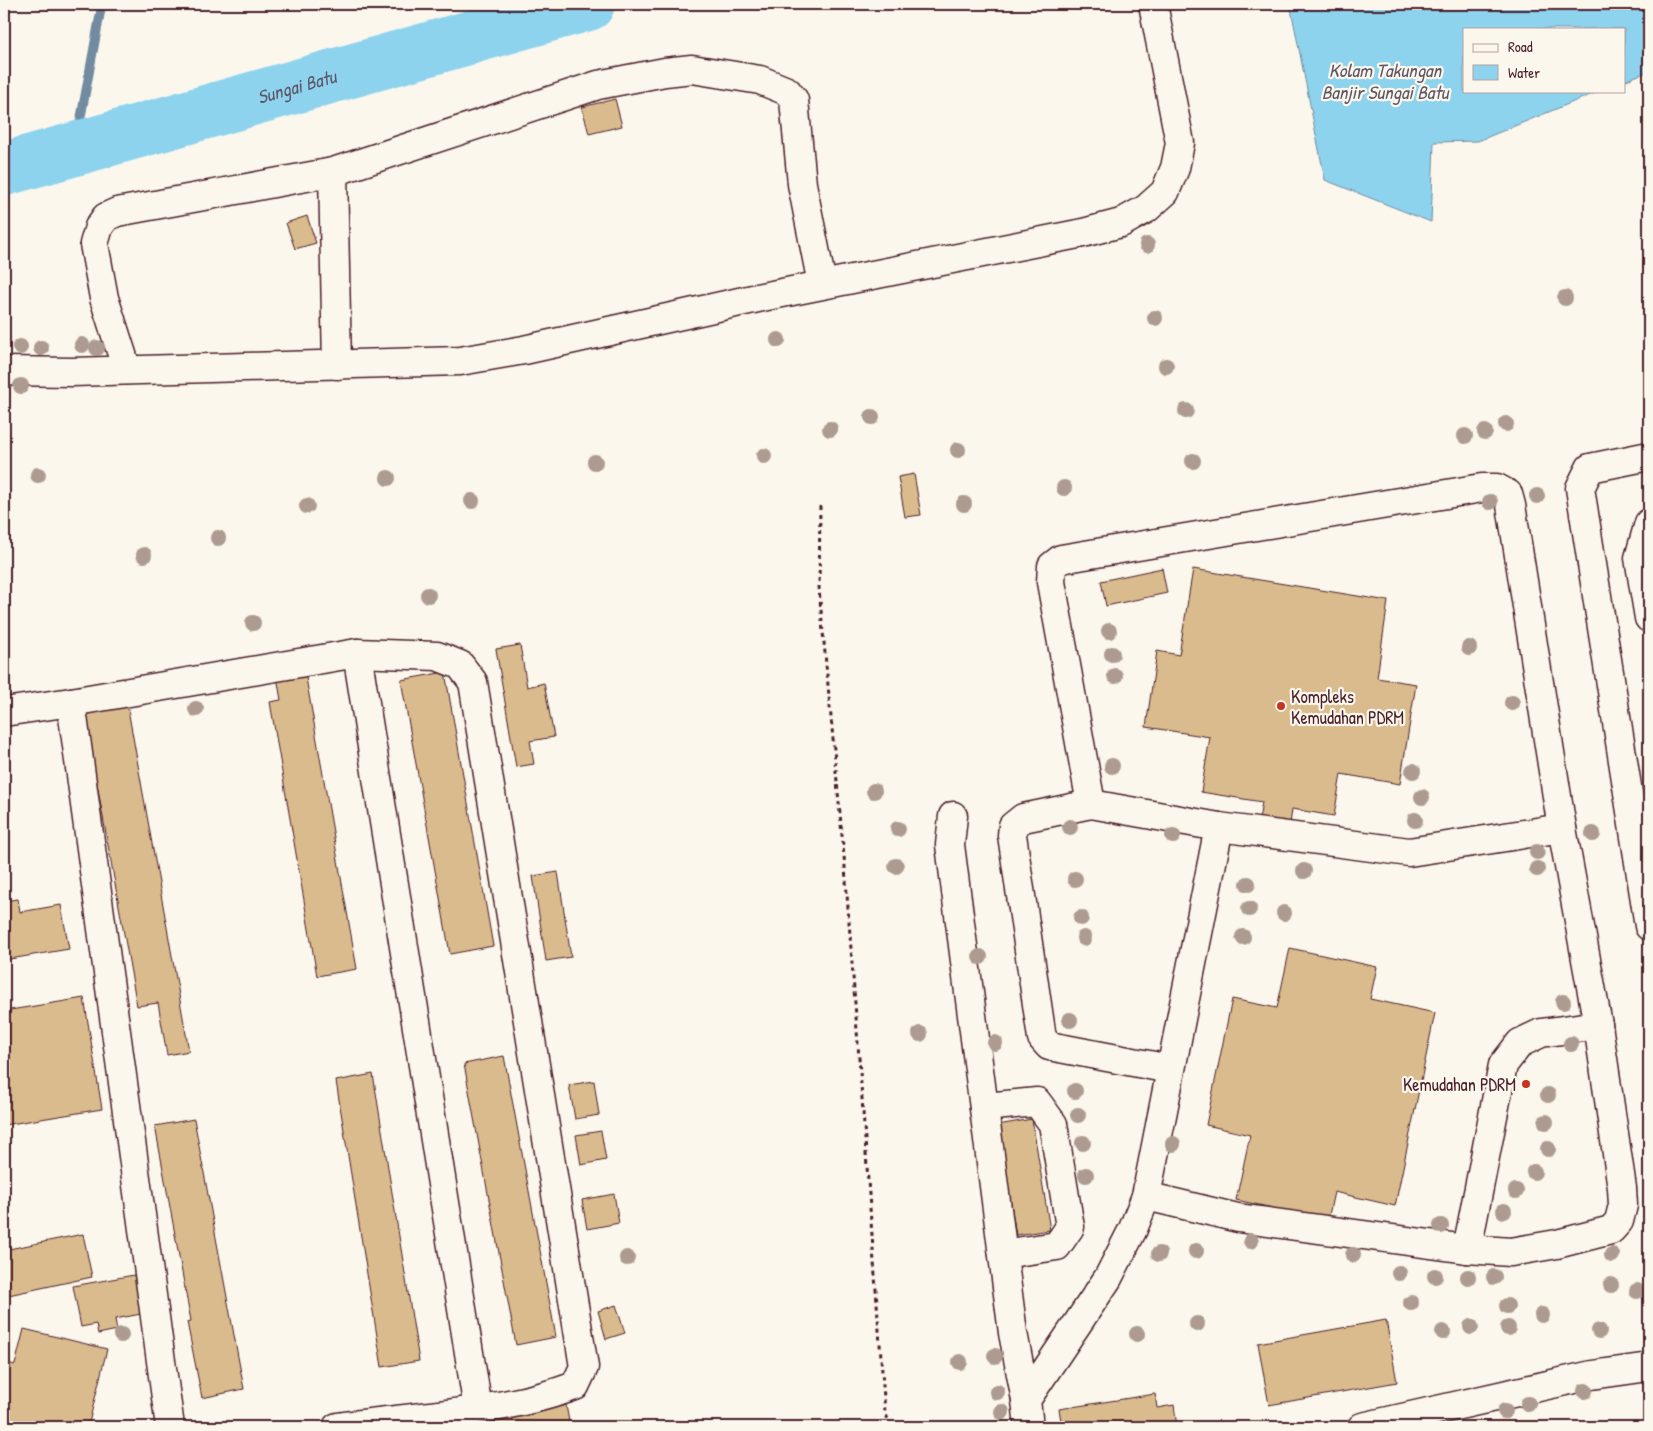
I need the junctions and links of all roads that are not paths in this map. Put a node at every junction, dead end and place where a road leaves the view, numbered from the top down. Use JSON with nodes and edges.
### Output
{"nodes":[{"id":1,"x":1153,"y":4,"type":"edge"},
{"id":2,"x":333,"y":172,"type":"junction"},
{"id":3,"x":822,"y":284,"type":"junction"},
{"id":4,"x":337,"y":365,"type":"junction"},
{"id":5,"x":127,"y":370,"type":"junction"},
{"id":6,"x":4,"y":371,"type":"edge"},
{"id":7,"x":1649,"y":456,"type":"edge"},
{"id":8,"x":1649,"y":523,"type":"edge"},
{"id":9,"x":1649,"y":618,"type":"edge"},
{"id":10,"x":356,"y":653,"type":"junction"},
{"id":11,"x":71,"y":702,"type":"junction"},
{"id":12,"x":4,"y":712,"type":"edge"},
{"id":13,"x":1091,"y":804,"type":"junction"},
{"id":14,"x":953,"y":816,"type":"dead end"},
{"id":15,"x":1219,"y":827,"type":"junction"},
{"id":16,"x":1562,"y":828,"type":"junction"},
{"id":17,"x":1649,"y":926,"type":"edge"},
{"id":18,"x":1598,"y":1025,"type":"junction"},
{"id":19,"x":1170,"y":1069,"type":"junction"},
{"id":20,"x":984,"y":1107,"type":"junction"},
{"id":21,"x":1146,"y":1196,"type":"junction"},
{"id":22,"x":1467,"y":1249,"type":"junction"},
{"id":23,"x":1003,"y":1254,"type":"junction"},
{"id":24,"x":1649,"y":1367,"type":"edge"},
{"id":25,"x":1026,"y":1400,"type":"junction"},
{"id":26,"x":478,"y":1409,"type":"junction"},
{"id":27,"x":1433,"y":1419,"type":"edge"},
{"id":28,"x":170,"y":1427,"type":"edge"},
{"id":29,"x":337,"y":1427,"type":"edge"},
{"id":30,"x":1029,"y":1427,"type":"edge"},
{"id":31,"x":1362,"y":1427,"type":"edge"}],
"edges":[{"from":1,"to":3,"type":"street"},
{"from":2,"to":3,"type":"street"},
{"from":2,"to":4,"type":"street"},
{"from":2,"to":5,"type":"street"},
{"from":3,"to":4,"type":"street"},
{"from":4,"to":5,"type":"street"},
{"from":5,"to":6,"type":"street"},
{"from":7,"to":17,"type":"street"},
{"from":8,"to":9,"type":"street"},
{"from":10,"to":11,"type":"street"},
{"from":10,"to":26,"type":"street"},
{"from":10,"to":26,"type":"street"},
{"from":11,"to":12,"type":"street"},
{"from":11,"to":28,"type":"street"},
{"from":13,"to":15,"type":"street"},
{"from":13,"to":16,"type":"street"},
{"from":13,"to":19,"type":"street"},
{"from":14,"to":20,"type":"street"},
{"from":15,"to":16,"type":"street"},
{"from":15,"to":19,"type":"street"},
{"from":16,"to":18,"type":"street"},
{"from":18,"to":22,"type":"street"},
{"from":18,"to":22,"type":"street"},
{"from":19,"to":21,"type":"street"},
{"from":20,"to":23,"type":"street"},
{"from":20,"to":23,"type":"street"},
{"from":21,"to":22,"type":"street"},
{"from":21,"to":25,"type":"street"},
{"from":23,"to":25,"type":"street"},
{"from":24,"to":27,"type":"street"},
{"from":25,"to":30,"type":"street"},
{"from":26,"to":29,"type":"street"},
{"from":27,"to":31,"type":"street"}]}
